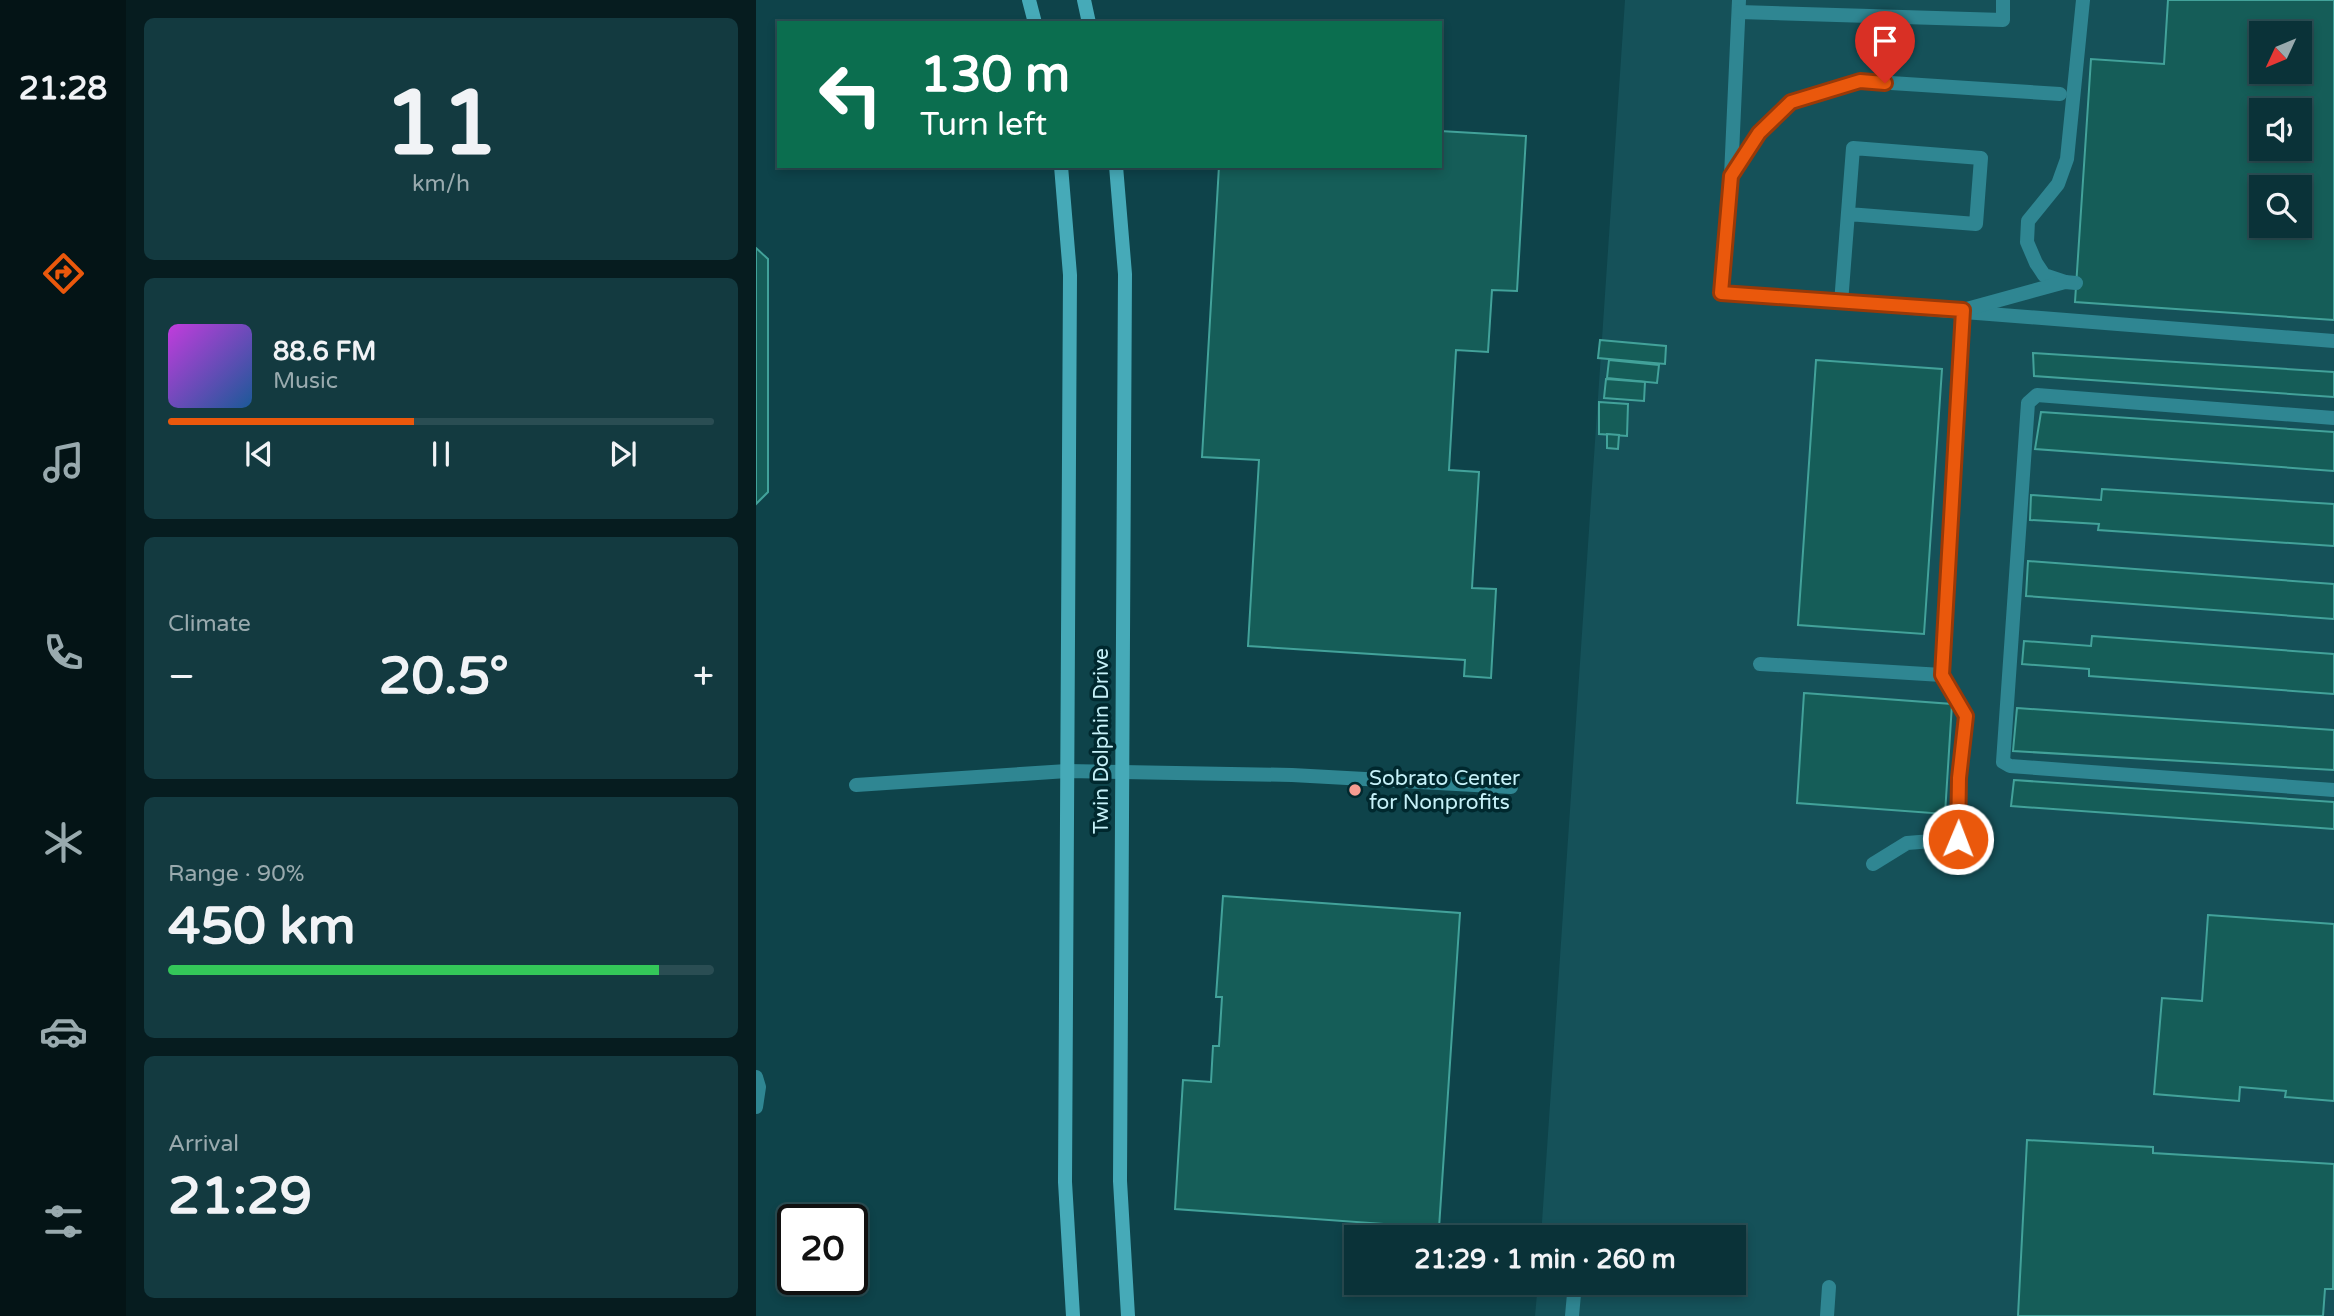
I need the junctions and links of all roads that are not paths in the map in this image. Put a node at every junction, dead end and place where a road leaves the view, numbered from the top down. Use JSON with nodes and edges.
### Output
{"nodes":[{"id":1,"x":1029,"y":0,"type":"edge"},
{"id":2,"x":1084,"y":0,"type":"edge"},
{"id":3,"x":2003,"y":0,"type":"edge"},
{"id":4,"x":2083,"y":0,"type":"edge"},
{"id":5,"x":1739,"y":6,"type":"edge"},
{"id":6,"x":1034,"y":21,"type":"edge"},
{"id":7,"x":1089,"y":21,"type":"edge"},
{"id":8,"x":2060,"y":94,"type":"dead end"},
{"id":9,"x":1061,"y":168,"type":"edge"},
{"id":10,"x":1116,"y":168,"type":"edge"},
{"id":11,"x":1731,"y":176,"type":"junction"},
{"id":12,"x":1848,"y":214,"type":"junction"},
{"id":13,"x":1842,"y":303,"type":"junction"},
{"id":14,"x":1963,"y":310,"type":"junction"},
{"id":15,"x":2334,"y":341,"type":"edge"},
{"id":16,"x":2334,"y":418,"type":"edge"},
{"id":17,"x":1760,"y":664,"type":"dead end"},
{"id":18,"x":1942,"y":675,"type":"junction"},
{"id":19,"x":1067,"y":771,"type":"junction"},
{"id":20,"x":1122,"y":772,"type":"junction"},
{"id":21,"x":856,"y":785,"type":"dead end"},
{"id":22,"x":1511,"y":787,"type":"dead end"},
{"id":23,"x":2334,"y":790,"type":"edge"},
{"id":24,"x":1873,"y":864,"type":"dead end"},
{"id":25,"x":756,"y":1077,"type":"edge"},
{"id":26,"x":756,"y":1107,"type":"edge"},
{"id":27,"x":1829,"y":1287,"type":"dead end"},
{"id":28,"x":1574,"y":1295,"type":"edge"},
{"id":29,"x":1073,"y":1316,"type":"edge"},
{"id":30,"x":1128,"y":1316,"type":"edge"},
{"id":31,"x":1572,"y":1316,"type":"edge"},
{"id":32,"x":1827,"y":1316,"type":"edge"}],
"edges":[{"from":1,"to":6,"type":"main road"},
{"from":2,"to":7,"type":"main road"},
{"from":3,"to":5,"type":"lane"},
{"from":4,"to":14,"type":"lane"},
{"from":5,"to":11,"type":"lane"},
{"from":8,"to":11,"type":"lane"},
{"from":9,"to":19,"type":"main road","name":"Twin Dolphin Drive"},
{"from":10,"to":20,"type":"main road","name":"Twin Dolphin Drive"},
{"from":11,"to":13,"type":"lane"},
{"from":12,"to":12,"type":"lane"},
{"from":12,"to":13,"type":"lane"},
{"from":13,"to":14,"type":"lane"},
{"from":14,"to":15,"type":"lane"},
{"from":14,"to":18,"type":"lane"},
{"from":16,"to":23,"type":"lane"},
{"from":17,"to":18,"type":"lane"},
{"from":18,"to":24,"type":"lane"},
{"from":19,"to":20,"type":"lane"},
{"from":19,"to":21,"type":"lane"},
{"from":19,"to":29,"type":"main road","name":"Twin Dolphin Drive"},
{"from":20,"to":22,"type":"lane"},
{"from":20,"to":30,"type":"main road","name":"Twin Dolphin Drive"},
{"from":25,"to":26,"type":"lane"},
{"from":27,"to":32,"type":"lane"},
{"from":28,"to":31,"type":"lane"}]}
